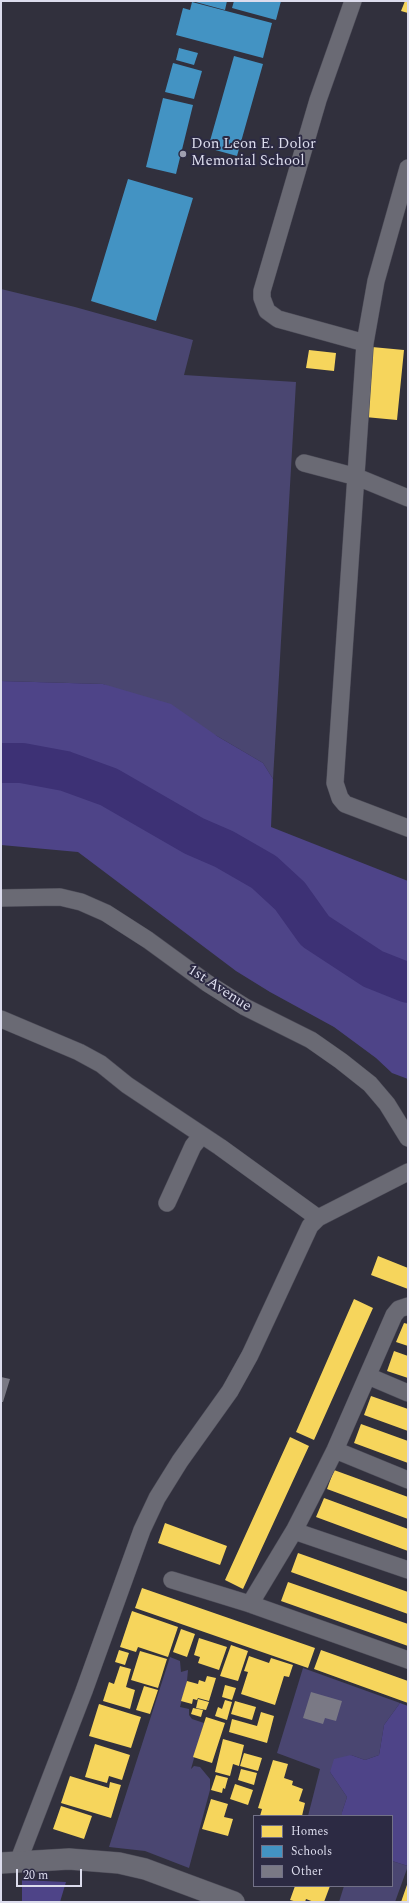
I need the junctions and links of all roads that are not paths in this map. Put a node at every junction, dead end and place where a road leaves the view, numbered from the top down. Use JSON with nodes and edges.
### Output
{"nodes":[{"id":1,"x":353,"y":1,"type":"edge"},
{"id":2,"x":408,"y":168,"type":"edge"},
{"id":3,"x":365,"y":343,"type":"junction"},
{"id":4,"x":304,"y":463,"type":"dead end"},
{"id":5,"x":357,"y":477,"type":"junction"},
{"id":6,"x":408,"y":498,"type":"edge"},
{"id":7,"x":408,"y":828,"type":"edge"},
{"id":8,"x":1,"y":898,"type":"edge"},
{"id":9,"x":1,"y":1019,"type":"edge"},
{"id":10,"x":202,"y":1135,"type":"junction"},
{"id":11,"x":408,"y":1138,"type":"edge"},
{"id":12,"x":408,"y":1172,"type":"edge"},
{"id":13,"x":167,"y":1203,"type":"dead end"},
{"id":14,"x":318,"y":1218,"type":"junction"},
{"id":15,"x":408,"y":1306,"type":"edge"},
{"id":16,"x":368,"y":1376,"type":"junction"},
{"id":17,"x":408,"y":1393,"type":"edge"},
{"id":18,"x":335,"y":1450,"type":"junction"},
{"id":19,"x":408,"y":1480,"type":"edge"},
{"id":20,"x":294,"y":1531,"type":"junction"},
{"id":21,"x":408,"y":1570,"type":"edge"},
{"id":22,"x":172,"y":1580,"type":"dead end"},
{"id":23,"x":250,"y":1604,"type":"junction"},
{"id":24,"x":408,"y":1660,"type":"edge"},
{"id":25,"x":9,"y":1863,"type":"edge"},
{"id":26,"x":234,"y":1902,"type":"edge"}],
"edges":[{"from":1,"to":3,"type":"street"},
{"from":2,"to":3,"type":"street"},
{"from":3,"to":5,"type":"street"},
{"from":4,"to":5,"type":"street"},
{"from":5,"to":6,"type":"street"},
{"from":5,"to":7,"type":"street"},
{"from":8,"to":11,"type":"street","name":"1st Avenue"},
{"from":9,"to":10,"type":"street"},
{"from":10,"to":13,"type":"street"},
{"from":10,"to":14,"type":"street"},
{"from":12,"to":14,"type":"street"},
{"from":14,"to":25,"type":"street"},
{"from":15,"to":16,"type":"street"},
{"from":16,"to":17,"type":"street"},
{"from":16,"to":18,"type":"street"},
{"from":18,"to":19,"type":"street"},
{"from":18,"to":20,"type":"street"},
{"from":20,"to":21,"type":"street"},
{"from":20,"to":23,"type":"street"},
{"from":22,"to":23,"type":"street"},
{"from":23,"to":24,"type":"street"},
{"from":25,"to":26,"type":"street"}]}
